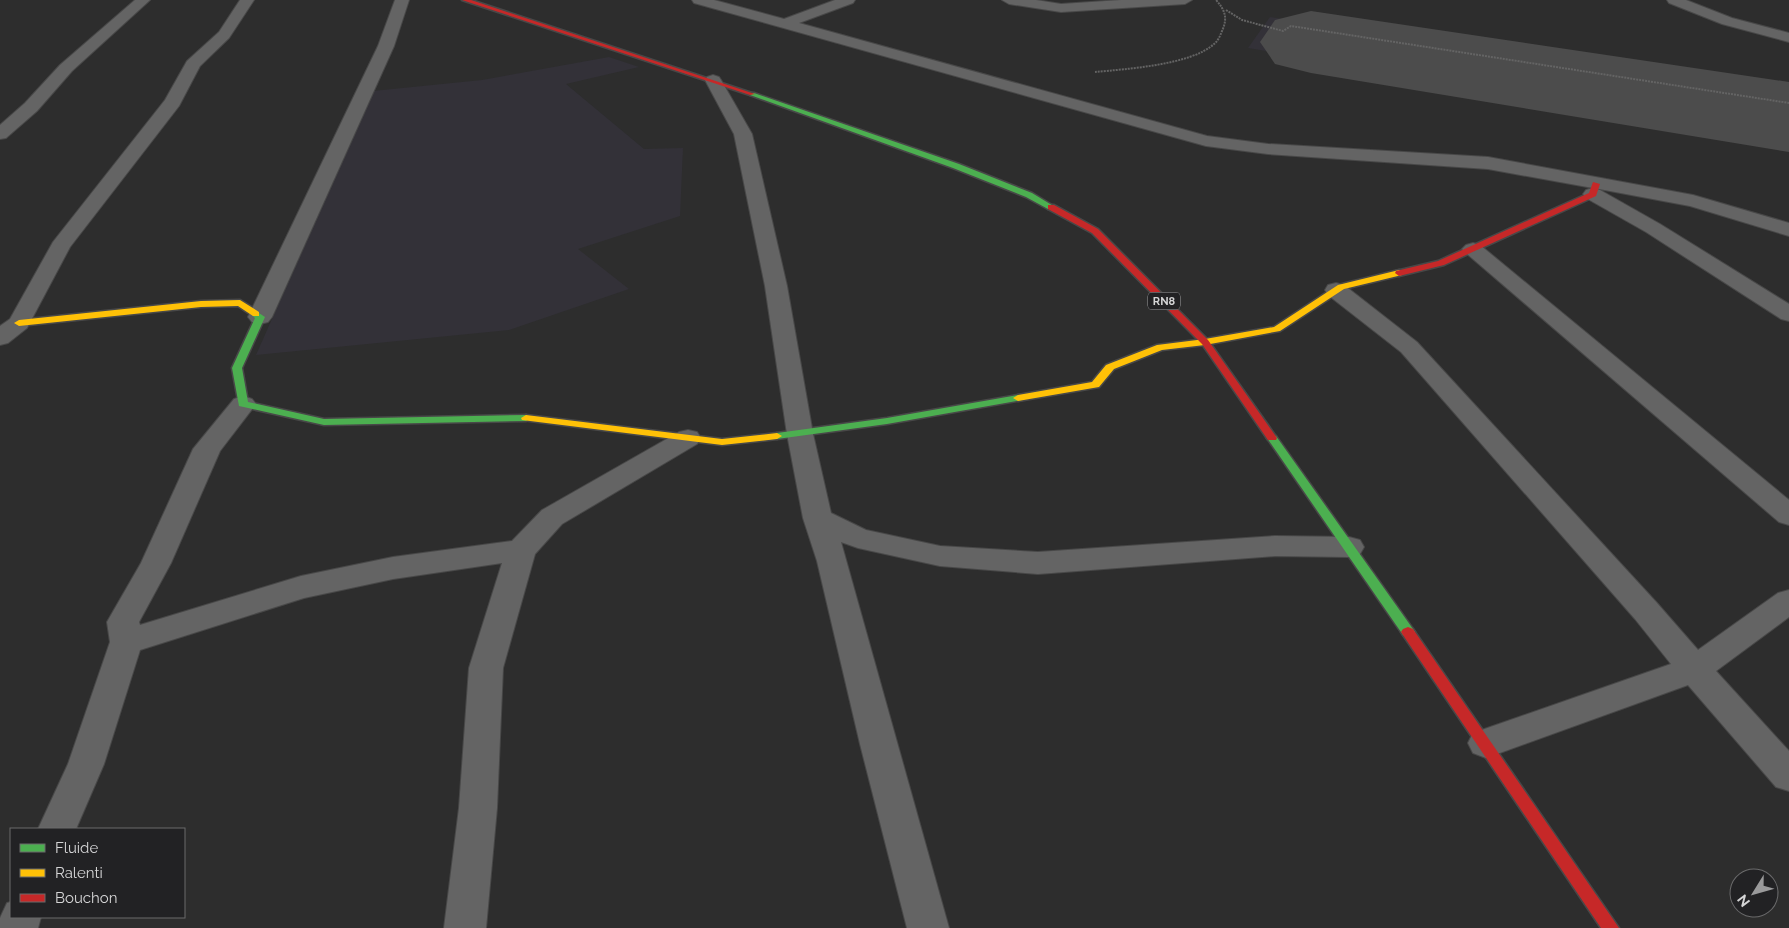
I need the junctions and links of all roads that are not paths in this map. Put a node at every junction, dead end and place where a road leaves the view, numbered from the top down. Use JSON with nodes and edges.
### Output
{"nodes":[{"id":1,"x":143,"y":0,"type":"edge"},
{"id":2,"x":247,"y":0,"type":"edge"},
{"id":3,"x":402,"y":0,"type":"edge"},
{"id":4,"x":465,"y":0,"type":"edge"},
{"id":5,"x":699,"y":0,"type":"edge"},
{"id":6,"x":849,"y":0,"type":"edge"},
{"id":7,"x":1009,"y":0,"type":"edge"},
{"id":8,"x":1185,"y":0,"type":"edge"},
{"id":9,"x":1674,"y":0,"type":"edge"},
{"id":10,"x":784,"y":24,"type":"junction"},
{"id":11,"x":1789,"y":38,"type":"edge"},
{"id":12,"x":713,"y":80,"type":"junction"},
{"id":13,"x":0,"y":134,"type":"edge"},
{"id":14,"x":1595,"y":189,"type":"junction"},
{"id":15,"x":1789,"y":230,"type":"edge"},
{"id":16,"x":1474,"y":249,"type":"junction"},
{"id":17,"x":1336,"y":290,"type":"junction"},
{"id":18,"x":1789,"y":314,"type":"edge"},
{"id":19,"x":260,"y":317,"type":"junction"},
{"id":20,"x":19,"y":324,"type":"junction"},
{"id":21,"x":0,"y":338,"type":"edge"},
{"id":22,"x":1205,"y":342,"type":"junction"},
{"id":23,"x":243,"y":404,"type":"junction"},
{"id":24,"x":800,"y":434,"type":"junction"},
{"id":25,"x":688,"y":438,"type":"junction"},
{"id":26,"x":1789,"y":514,"type":"edge"},
{"id":27,"x":818,"y":518,"type":"junction"},
{"id":28,"x":1349,"y":548,"type":"junction"},
{"id":29,"x":521,"y":550,"type":"junction"},
{"id":30,"x":1789,"y":601,"type":"edge"},
{"id":31,"x":126,"y":642,"type":"junction"},
{"id":32,"x":1695,"y":669,"type":"junction"},
{"id":33,"x":1486,"y":743,"type":"junction"},
{"id":34,"x":1789,"y":776,"type":"edge"},
{"id":35,"x":57,"y":828,"type":"edge"},
{"id":36,"x":465,"y":928,"type":"edge"},
{"id":37,"x":928,"y":928,"type":"edge"},
{"id":38,"x":1610,"y":928,"type":"edge"}],
"edges":[{"from":1,"to":13,"type":"street"},
{"from":2,"to":20,"type":"street"},
{"from":3,"to":19,"type":"street"},
{"from":4,"to":12,"type":"main road","number":"RN8"},
{"from":5,"to":10,"type":"street"},
{"from":6,"to":10,"type":"street"},
{"from":7,"to":8,"type":"street"},
{"from":9,"to":11,"type":"street"},
{"from":10,"to":14,"type":"street"},
{"from":12,"to":22,"type":"main road","number":"RN8"},
{"from":12,"to":24,"type":"street"},
{"from":14,"to":15,"type":"street"},
{"from":14,"to":16,"type":"main road"},
{"from":14,"to":18,"type":"street"},
{"from":16,"to":17,"type":"main road"},
{"from":16,"to":26,"type":"street"},
{"from":17,"to":22,"type":"main road"},
{"from":17,"to":32,"type":"street"},
{"from":19,"to":20,"type":"main road"},
{"from":19,"to":23,"type":"main road"},
{"from":20,"to":21,"type":"street"},
{"from":22,"to":24,"type":"main road"},
{"from":22,"to":28,"type":"main road","number":"RN8"},
{"from":23,"to":25,"type":"main road"},
{"from":23,"to":31,"type":"street"},
{"from":24,"to":25,"type":"main road"},
{"from":24,"to":27,"type":"street"},
{"from":25,"to":29,"type":"street"},
{"from":27,"to":28,"type":"street"},
{"from":27,"to":37,"type":"street"},
{"from":28,"to":33,"type":"main road","number":"RN8"},
{"from":29,"to":31,"type":"street"},
{"from":29,"to":36,"type":"street"},
{"from":30,"to":32,"type":"street"},
{"from":31,"to":35,"type":"street"},
{"from":32,"to":33,"type":"street"},
{"from":32,"to":34,"type":"street"},
{"from":33,"to":38,"type":"main road","number":"RN8"}]}
